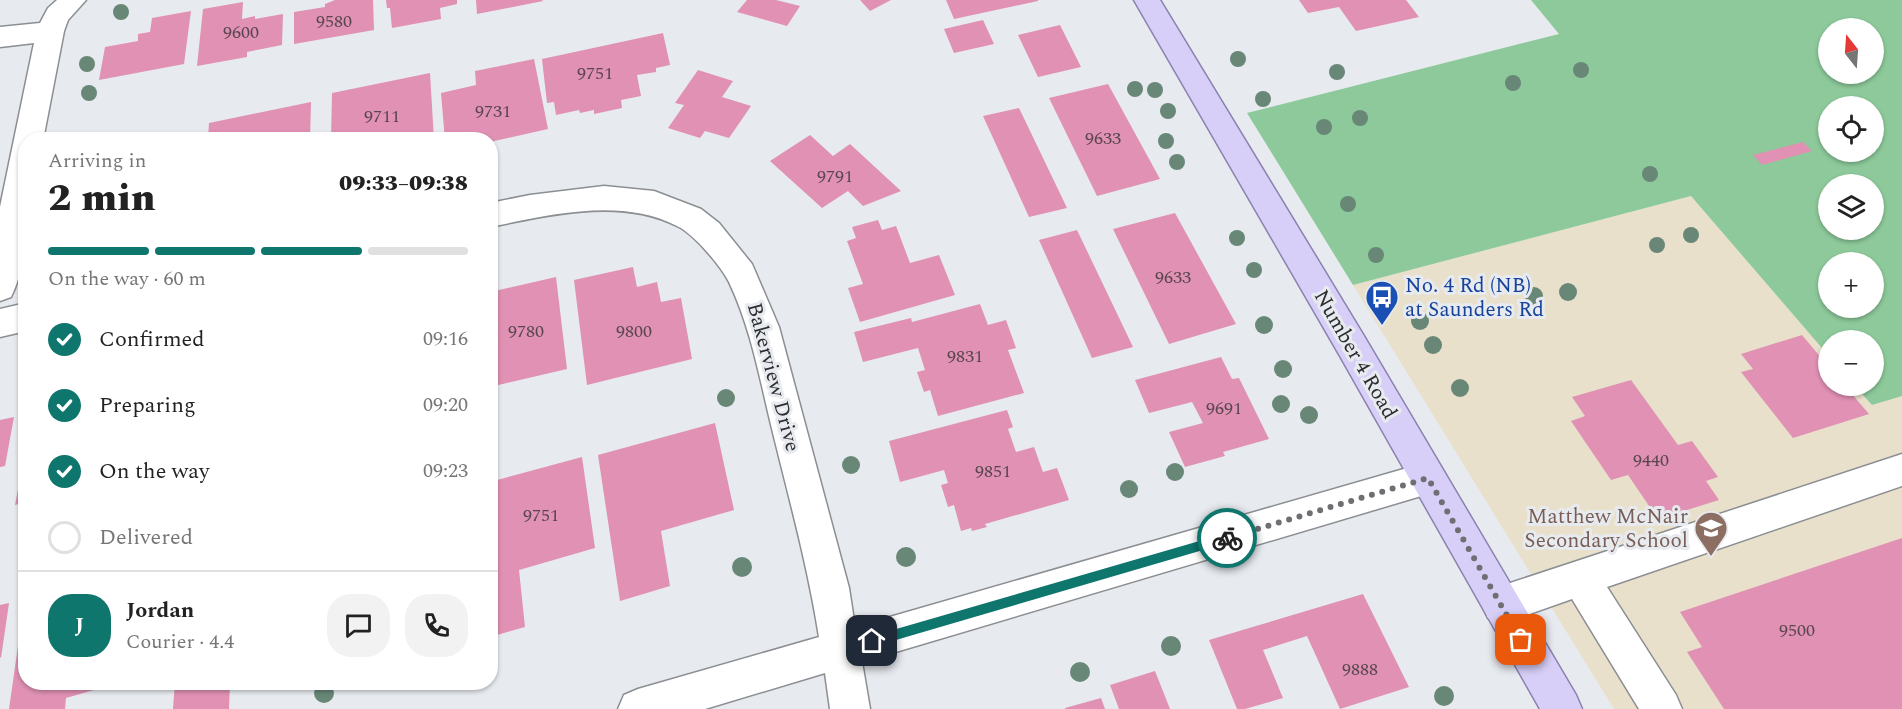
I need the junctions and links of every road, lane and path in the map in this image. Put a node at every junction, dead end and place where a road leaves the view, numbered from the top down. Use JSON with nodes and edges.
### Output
{"nodes":[{"id":1,"x":73,"y":0,"type":"edge"},
{"id":2,"x":1147,"y":0,"type":"edge"},
{"id":3,"x":50,"y":31,"type":"junction"},
{"id":4,"x":0,"y":37,"type":"edge"},
{"id":5,"x":30,"y":132,"type":"edge"},
{"id":6,"x":18,"y":192,"type":"edge"},
{"id":7,"x":498,"y":214,"type":"edge"},
{"id":8,"x":0,"y":288,"type":"edge"},
{"id":9,"x":18,"y":319,"type":"edge"},
{"id":10,"x":0,"y":323,"type":"edge"},
{"id":11,"x":1902,"y":470,"type":"edge"},
{"id":12,"x":1428,"y":478,"type":"junction"},
{"id":13,"x":1580,"y":579,"type":"junction"},
{"id":14,"x":1501,"y":605,"type":"junction"},
{"id":15,"x":840,"y":651,"type":"junction"},
{"id":16,"x":638,"y":709,"type":"edge"},
{"id":17,"x":850,"y":709,"type":"edge"},
{"id":18,"x":1562,"y":709,"type":"edge"},
{"id":19,"x":1662,"y":709,"type":"edge"}],
"edges":[{"from":1,"to":3,"type":"street"},
{"from":2,"to":12,"type":"main road","name":"Number 4 Road"},
{"from":3,"to":4,"type":"street"},
{"from":3,"to":5,"type":"street"},
{"from":6,"to":8,"type":"street"},
{"from":7,"to":15,"type":"street","name":"Bakerview Drive"},
{"from":9,"to":10,"type":"street"},
{"from":11,"to":13,"type":"street"},
{"from":12,"to":14,"type":"main road","name":"Number 4 Road"},
{"from":12,"to":15,"type":"street"},
{"from":13,"to":14,"type":"street"},
{"from":13,"to":19,"type":"street"},
{"from":14,"to":18,"type":"main road","name":"Number 4 Road"},
{"from":15,"to":16,"type":"street"},
{"from":15,"to":17,"type":"street","name":"Bakerview Drive"}]}
